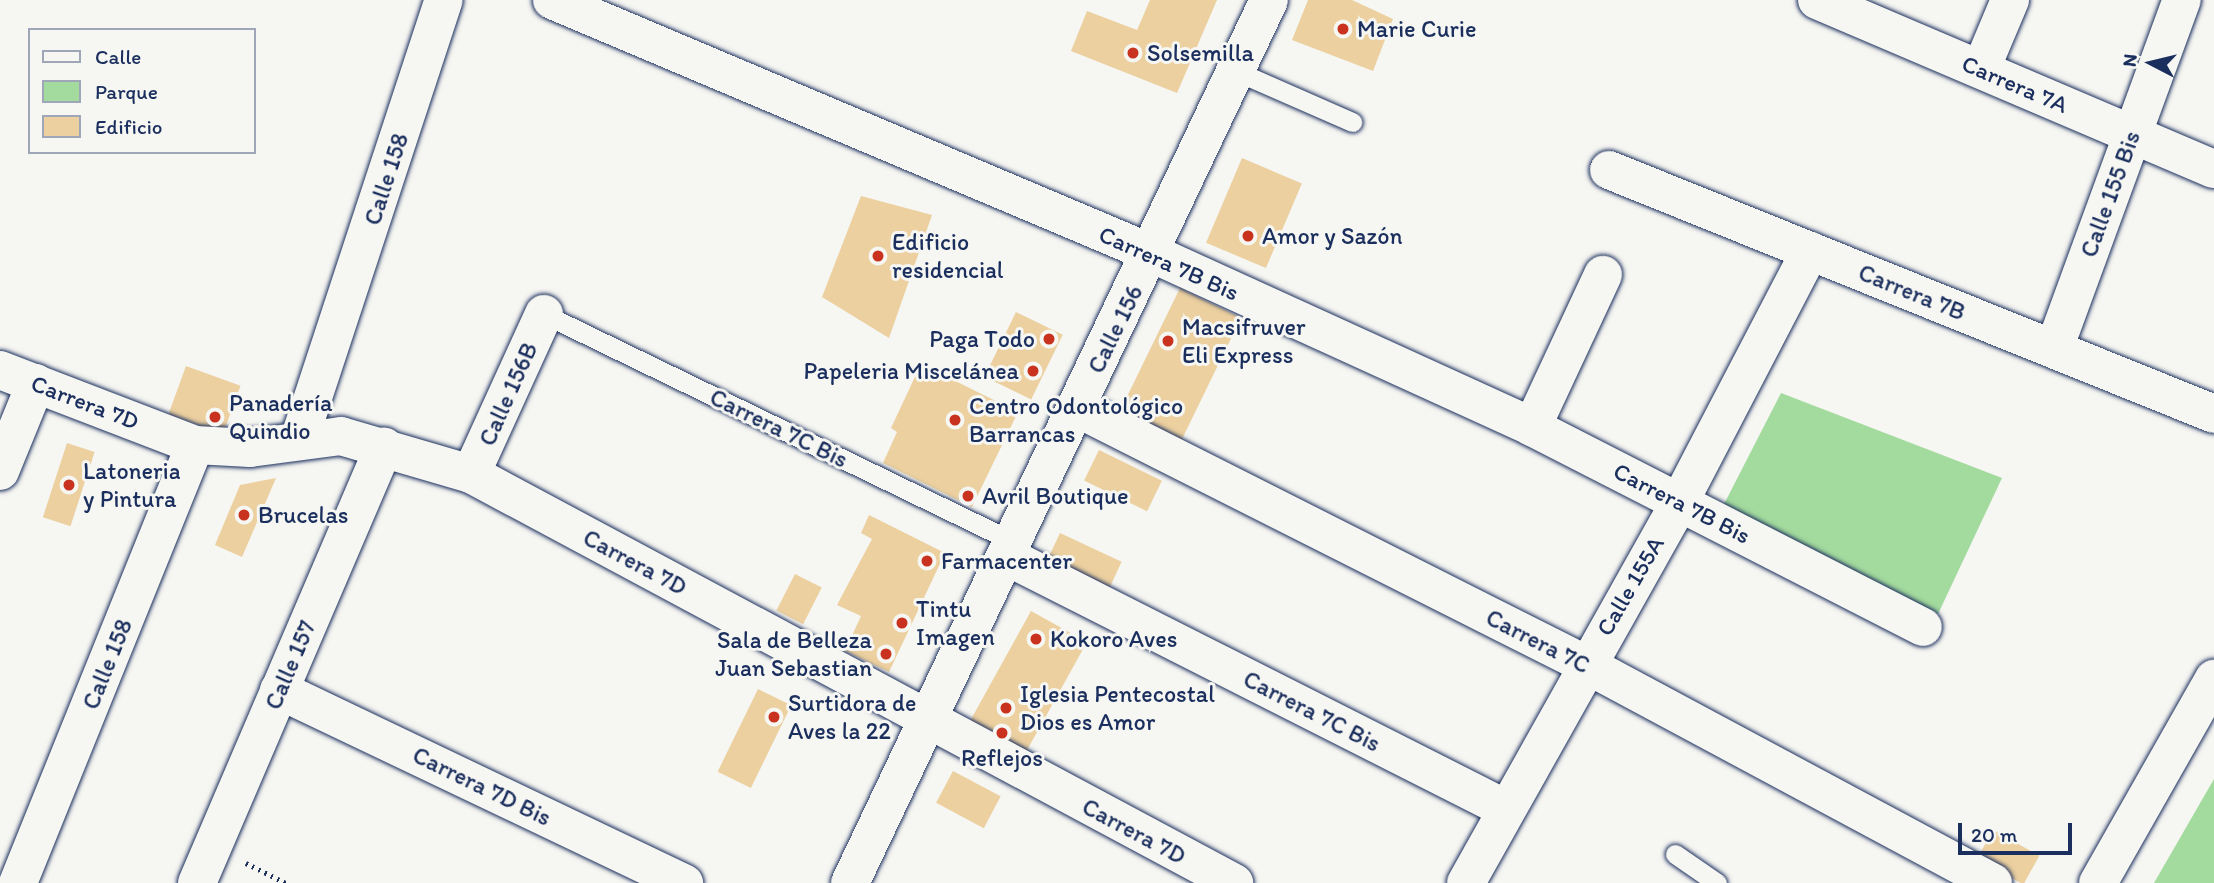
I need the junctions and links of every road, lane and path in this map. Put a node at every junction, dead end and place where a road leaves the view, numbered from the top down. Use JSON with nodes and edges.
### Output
{"nodes":[{"id":1,"x":444,"y":0,"type":"edge"},
{"id":2,"x":552,"y":0,"type":"edge"},
{"id":3,"x":1269,"y":0,"type":"edge"},
{"id":4,"x":1817,"y":0,"type":"edge"},
{"id":5,"x":2010,"y":0,"type":"edge"},
{"id":6,"x":2182,"y":0,"type":"edge"},
{"id":7,"x":1981,"y":69,"type":"junction"},
{"id":8,"x":1236,"y":71,"type":"junction"},
{"id":9,"x":1352,"y":122,"type":"dead end"},
{"id":10,"x":2132,"y":134,"type":"junction"},
{"id":11,"x":2214,"y":169,"type":"edge"},
{"id":12,"x":1609,"y":170,"type":"dead end"},
{"id":13,"x":1810,"y":251,"type":"junction"},
{"id":14,"x":1151,"y":253,"type":"junction"},
{"id":15,"x":1603,"y":275,"type":"dead end"},
{"id":16,"x":544,"y":314,"type":"joint"},
{"id":17,"x":2054,"y":349,"type":"junction"},
{"id":18,"x":0,"y":370,"type":"edge"},
{"id":19,"x":36,"y":383,"type":"junction"},
{"id":20,"x":1077,"y":408,"type":"junction"},
{"id":21,"x":2214,"y":414,"type":"edge"},
{"id":22,"x":1532,"y":427,"type":"junction"},
{"id":23,"x":300,"y":437,"type":"junction"},
{"id":24,"x":195,"y":445,"type":"junction"},
{"id":25,"x":384,"y":446,"type":"junction"},
{"id":26,"x":0,"y":471,"type":"edge"},
{"id":27,"x":471,"y":474,"type":"junction"},
{"id":28,"x":1680,"y":501,"type":"junction"},
{"id":29,"x":1010,"y":549,"type":"junction"},
{"id":30,"x":1923,"y":626,"type":"dead end"},
{"id":31,"x":1585,"y":664,"type":"junction"},
{"id":32,"x":2214,"y":678,"type":"edge"},
{"id":33,"x":279,"y":690,"type":"junction"},
{"id":34,"x":925,"y":722,"type":"junction"},
{"id":35,"x":1506,"y":810,"type":"junction"},
{"id":36,"x":1675,"y":854,"type":"dead end"},
{"id":37,"x":18,"y":883,"type":"edge"},
{"id":38,"x":197,"y":883,"type":"edge"},
{"id":39,"x":684,"y":883,"type":"edge"},
{"id":40,"x":850,"y":883,"type":"edge"},
{"id":41,"x":1234,"y":883,"type":"edge"},
{"id":42,"x":1466,"y":883,"type":"edge"},
{"id":43,"x":1717,"y":883,"type":"edge"},
{"id":44,"x":1993,"y":883,"type":"edge"},
{"id":45,"x":2098,"y":883,"type":"edge"}],
"edges":[{"from":1,"to":23,"type":"street","name":"Calle 158"},
{"from":2,"to":14,"type":"street","name":"Carrera 7B Bis"},
{"from":3,"to":8,"type":"street","name":"Calle 156"},
{"from":4,"to":7,"type":"street","name":"Carrera 7A"},
{"from":5,"to":7,"type":"street"},
{"from":6,"to":10,"type":"street","name":"Calle 155 Bis"},
{"from":7,"to":10,"type":"street","name":"Carrera 7A"},
{"from":8,"to":9,"type":"lane"},
{"from":8,"to":14,"type":"street","name":"Calle 156"},
{"from":10,"to":11,"type":"street","name":"Carrera 7A"},
{"from":10,"to":17,"type":"street","name":"Calle 155 Bis"},
{"from":12,"to":13,"type":"street","name":"Carrera 7B"},
{"from":13,"to":17,"type":"street","name":"Carrera 7B"},
{"from":13,"to":28,"type":"street","name":"Calle 155A"},
{"from":14,"to":20,"type":"street","name":"Calle 156"},
{"from":14,"to":22,"type":"street","name":"Carrera 7B Bis"},
{"from":15,"to":22,"type":"street"},
{"from":16,"to":27,"type":"street","name":"Calle 156B"},
{"from":16,"to":29,"type":"lane","name":"Carrera 7C Bis"},
{"from":17,"to":21,"type":"street","name":"Carrera 7B"},
{"from":18,"to":19,"type":"street","name":"Carrera 7D"},
{"from":19,"to":24,"type":"street","name":"Carrera 7D"},
{"from":19,"to":26,"type":"street"},
{"from":20,"to":29,"type":"street","name":"Calle 156"},
{"from":20,"to":31,"type":"street","name":"Carrera 7C"},
{"from":22,"to":28,"type":"street","name":"Carrera 7B Bis"},
{"from":23,"to":24,"type":"street","name":"Carrera 7D"},
{"from":23,"to":25,"type":"street","name":"Carrera 7D"},
{"from":24,"to":37,"type":"street","name":"Calle 158"},
{"from":25,"to":27,"type":"street","name":"Carrera 7D"},
{"from":25,"to":33,"type":"street","name":"Calle 157"},
{"from":27,"to":34,"type":"street","name":"Carrera 7D"},
{"from":28,"to":30,"type":"street","name":"Carrera 7B Bis"},
{"from":28,"to":31,"type":"street","name":"Calle 155A"},
{"from":29,"to":34,"type":"street","name":"Calle 156"},
{"from":29,"to":35,"type":"street","name":"Carrera 7C Bis"},
{"from":31,"to":35,"type":"street","name":"Calle 155A"},
{"from":31,"to":44,"type":"street","name":"Carrera 7C"},
{"from":32,"to":45,"type":"street"},
{"from":33,"to":38,"type":"street","name":"Calle 157"},
{"from":33,"to":39,"type":"street","name":"Carrera 7D Bis"},
{"from":34,"to":40,"type":"street","name":"Calle 156"},
{"from":34,"to":41,"type":"street","name":"Carrera 7D"},
{"from":35,"to":42,"type":"street","name":"Calle 155A"},
{"from":36,"to":43,"type":"lane"}]}
